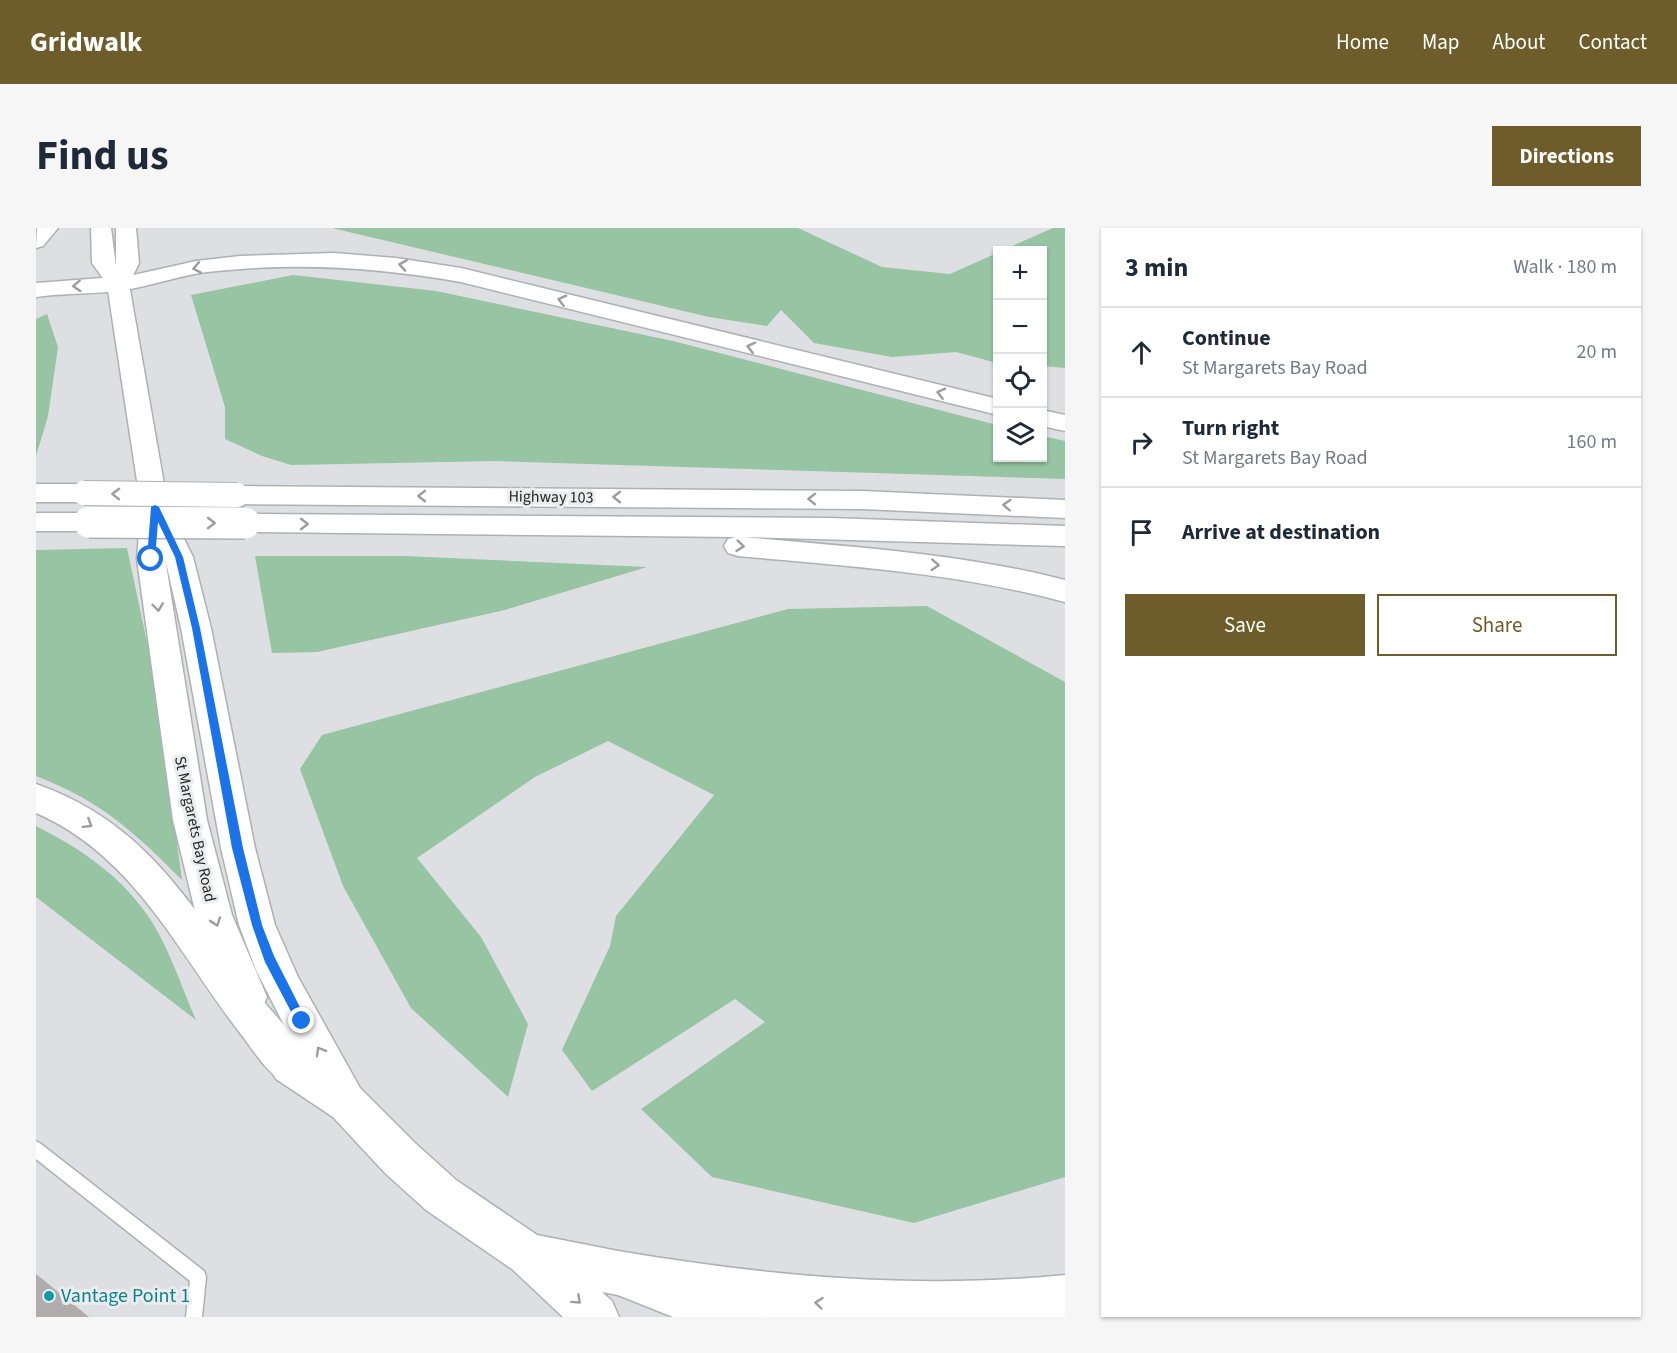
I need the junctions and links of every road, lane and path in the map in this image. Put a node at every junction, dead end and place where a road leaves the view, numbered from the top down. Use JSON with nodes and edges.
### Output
{"nodes":[{"id":1,"x":48,"y":228,"type":"edge"},
{"id":2,"x":101,"y":228,"type":"edge"},
{"id":3,"x":126,"y":228,"type":"edge"},
{"id":4,"x":36,"y":242,"type":"edge"},
{"id":5,"x":118,"y":284,"type":"junction"},
{"id":6,"x":36,"y":290,"type":"edge"},
{"id":7,"x":993,"y":406,"type":"edge"},
{"id":8,"x":1047,"y":419,"type":"edge"},
{"id":9,"x":1065,"y":423,"type":"edge"},
{"id":10,"x":36,"y":493,"type":"edge"},
{"id":11,"x":155,"y":507,"type":"junction"},
{"id":12,"x":1065,"y":509,"type":"edge"},
{"id":13,"x":36,"y":522,"type":"edge"},
{"id":14,"x":473,"y":525,"type":"junction"},
{"id":15,"x":1065,"y":536,"type":"edge"},
{"id":16,"x":1065,"y":591,"type":"edge"},
{"id":17,"x":36,"y":798,"type":"edge"},
{"id":18,"x":290,"y":1065,"type":"junction"},
{"id":19,"x":347,"y":1103,"type":"junction"},
{"id":20,"x":36,"y":1149,"type":"edge"},
{"id":21,"x":527,"y":1254,"type":"junction"},
{"id":22,"x":618,"y":1273,"type":"junction"},
{"id":23,"x":1065,"y":1297,"type":"edge"},
{"id":24,"x":194,"y":1317,"type":"edge"},
{"id":25,"x":596,"y":1317,"type":"edge"},
{"id":26,"x":739,"y":1317,"type":"edge"}],
"edges":[{"from":1,"to":4,"type":"main road"},
{"from":2,"to":5,"type":"main road","name":"St Margarets Bay Road"},
{"from":3,"to":5,"type":"main road","name":"St Margarets Bay Road"},
{"from":5,"to":6,"type":"main road","one_way":true},
{"from":7,"to":5,"type":"main road","one_way":true},
{"from":5,"to":11,"type":"main road","name":"St Margarets Bay Road"},
{"from":8,"to":9,"type":"main road"},
{"from":12,"to":10,"type":"main road","name":"Highway 103","one_way":true,"bridge":true},
{"from":11,"to":18,"type":"main road","name":"St Margarets Bay Road","one_way":true},
{"from":19,"to":11,"type":"main road","name":"St Margarets Bay Road","one_way":true},
{"from":13,"to":14,"type":"main road","name":"Highway 103","one_way":true,"bridge":true},
{"from":14,"to":15,"type":"main road","name":"Highway 103"},
{"from":14,"to":16,"type":"main road","one_way":true},
{"from":17,"to":18,"type":"main road","one_way":true},
{"from":18,"to":19,"type":"main road","name":"St Margarets Bay Road"},
{"from":19,"to":21,"type":"main road","name":"St Margarets Bay Road"},
{"from":20,"to":24,"type":"lane"},
{"from":21,"to":22,"type":"main road","name":"St Margarets Bay Road"},
{"from":21,"to":25,"type":"main road","name":"St Margarets Bay Road","one_way":true},
{"from":23,"to":22,"type":"main road","one_way":true},
{"from":22,"to":26,"type":"main road","name":"St Margarets Bay Road"}]}
